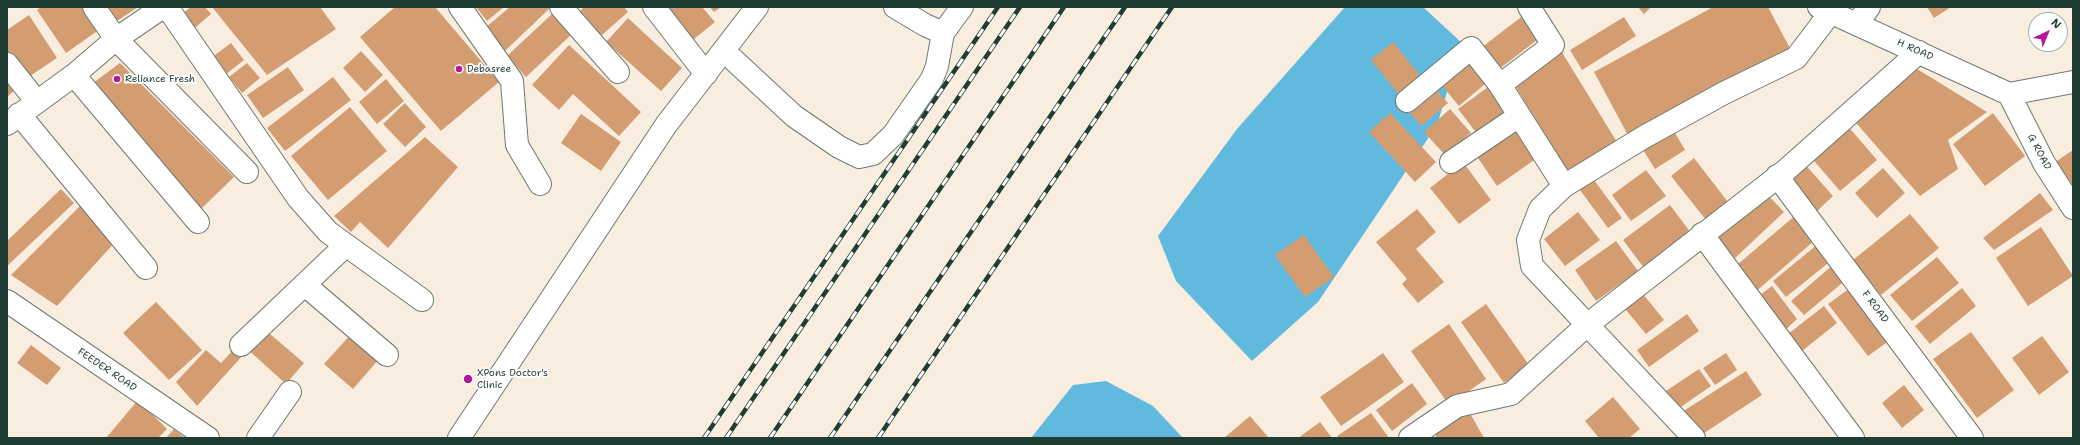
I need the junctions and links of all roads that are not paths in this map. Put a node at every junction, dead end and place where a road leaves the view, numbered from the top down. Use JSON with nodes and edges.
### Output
{"nodes":[{"id":1,"x":94,"y":7,"type":"edge"},
{"id":2,"x":163,"y":7,"type":"edge"},
{"id":3,"x":167,"y":7,"type":"edge"},
{"id":4,"x":460,"y":7,"type":"edge"},
{"id":5,"x":561,"y":7,"type":"edge"},
{"id":6,"x":654,"y":7,"type":"edge"},
{"id":7,"x":757,"y":7,"type":"edge"},
{"id":8,"x":895,"y":7,"type":"edge"},
{"id":9,"x":962,"y":7,"type":"edge"},
{"id":10,"x":1529,"y":7,"type":"edge"},
{"id":11,"x":1825,"y":10,"type":"edge"},
{"id":12,"x":1863,"y":16,"type":"edge"},
{"id":13,"x":943,"y":33,"type":"junction"},
{"id":14,"x":116,"y":39,"type":"junction"},
{"id":15,"x":724,"y":52,"type":"junction"},
{"id":16,"x":1918,"y":52,"type":"junction"},
{"id":17,"x":7,"y":64,"type":"edge"},
{"id":18,"x":618,"y":72,"type":"dead end"},
{"id":19,"x":706,"y":74,"type":"junction"},
{"id":20,"x":74,"y":76,"type":"junction"},
{"id":21,"x":2073,"y":82,"type":"edge"},
{"id":22,"x":1500,"y":85,"type":"junction"},
{"id":23,"x":2009,"y":94,"type":"junction"},
{"id":24,"x":1407,"y":101,"type":"dead end"},
{"id":25,"x":37,"y":102,"type":"junction"},
{"id":26,"x":1519,"y":116,"type":"junction"},
{"id":27,"x":13,"y":119,"type":"edge"},
{"id":28,"x":1451,"y":162,"type":"dead end"},
{"id":29,"x":247,"y":172,"type":"dead end"},
{"id":30,"x":1777,"y":176,"type":"junction"},
{"id":31,"x":540,"y":184,"type":"dead end"},
{"id":32,"x":1564,"y":186,"type":"junction"},
{"id":33,"x":2073,"y":208,"type":"edge"},
{"id":34,"x":198,"y":222,"type":"dead end"},
{"id":35,"x":1702,"y":234,"type":"junction"},
{"id":36,"x":346,"y":245,"type":"junction"},
{"id":37,"x":146,"y":268,"type":"dead end"},
{"id":38,"x":305,"y":285,"type":"junction"},
{"id":39,"x":422,"y":300,"type":"dead end"},
{"id":40,"x":7,"y":301,"type":"edge"},
{"id":41,"x":1587,"y":325,"type":"junction"},
{"id":42,"x":241,"y":345,"type":"dead end"},
{"id":43,"x":387,"y":355,"type":"dead end"},
{"id":44,"x":290,"y":392,"type":"dead end"},
{"id":45,"x":208,"y":438,"type":"edge"},
{"id":46,"x":258,"y":438,"type":"edge"},
{"id":47,"x":459,"y":438,"type":"edge"},
{"id":48,"x":1410,"y":438,"type":"edge"},
{"id":49,"x":1694,"y":438,"type":"edge"},
{"id":50,"x":1853,"y":438,"type":"edge"},
{"id":51,"x":1972,"y":438,"type":"edge"}],
"edges":[{"from":1,"to":14,"type":"street"},
{"from":2,"to":14,"type":"street"},
{"from":3,"to":36,"type":"street"},
{"from":4,"to":31,"type":"street"},
{"from":5,"to":18,"type":"street"},
{"from":6,"to":19,"type":"street"},
{"from":7,"to":15,"type":"street"},
{"from":8,"to":13,"type":"street"},
{"from":9,"to":13,"type":"street"},
{"from":10,"to":22,"type":"street"},
{"from":11,"to":12,"type":"street","name":"H ROAD"},
{"from":11,"to":32,"type":"street"},
{"from":12,"to":16,"type":"street","name":"H ROAD"},
{"from":13,"to":15,"type":"street"},
{"from":14,"to":20,"type":"street"},
{"from":14,"to":29,"type":"street"},
{"from":15,"to":19,"type":"street"},
{"from":16,"to":23,"type":"street","name":"H ROAD"},
{"from":16,"to":30,"type":"street"},
{"from":17,"to":25,"type":"street"},
{"from":19,"to":47,"type":"street"},
{"from":20,"to":25,"type":"street"},
{"from":20,"to":34,"type":"street"},
{"from":21,"to":23,"type":"street"},
{"from":22,"to":24,"type":"street"},
{"from":22,"to":26,"type":"street"},
{"from":23,"to":33,"type":"street","name":"G ROAD"},
{"from":25,"to":27,"type":"street"},
{"from":26,"to":28,"type":"street"},
{"from":26,"to":32,"type":"street"},
{"from":27,"to":37,"type":"street"},
{"from":30,"to":35,"type":"street"},
{"from":30,"to":51,"type":"street","name":"F ROAD"},
{"from":32,"to":41,"type":"street"},
{"from":35,"to":41,"type":"street"},
{"from":35,"to":50,"type":"street"},
{"from":36,"to":38,"type":"street"},
{"from":36,"to":39,"type":"street"},
{"from":38,"to":42,"type":"street"},
{"from":38,"to":43,"type":"street"},
{"from":40,"to":45,"type":"street","name":"FEEDER ROAD"},
{"from":41,"to":48,"type":"street"},
{"from":41,"to":49,"type":"street"},
{"from":44,"to":46,"type":"street"}]}
